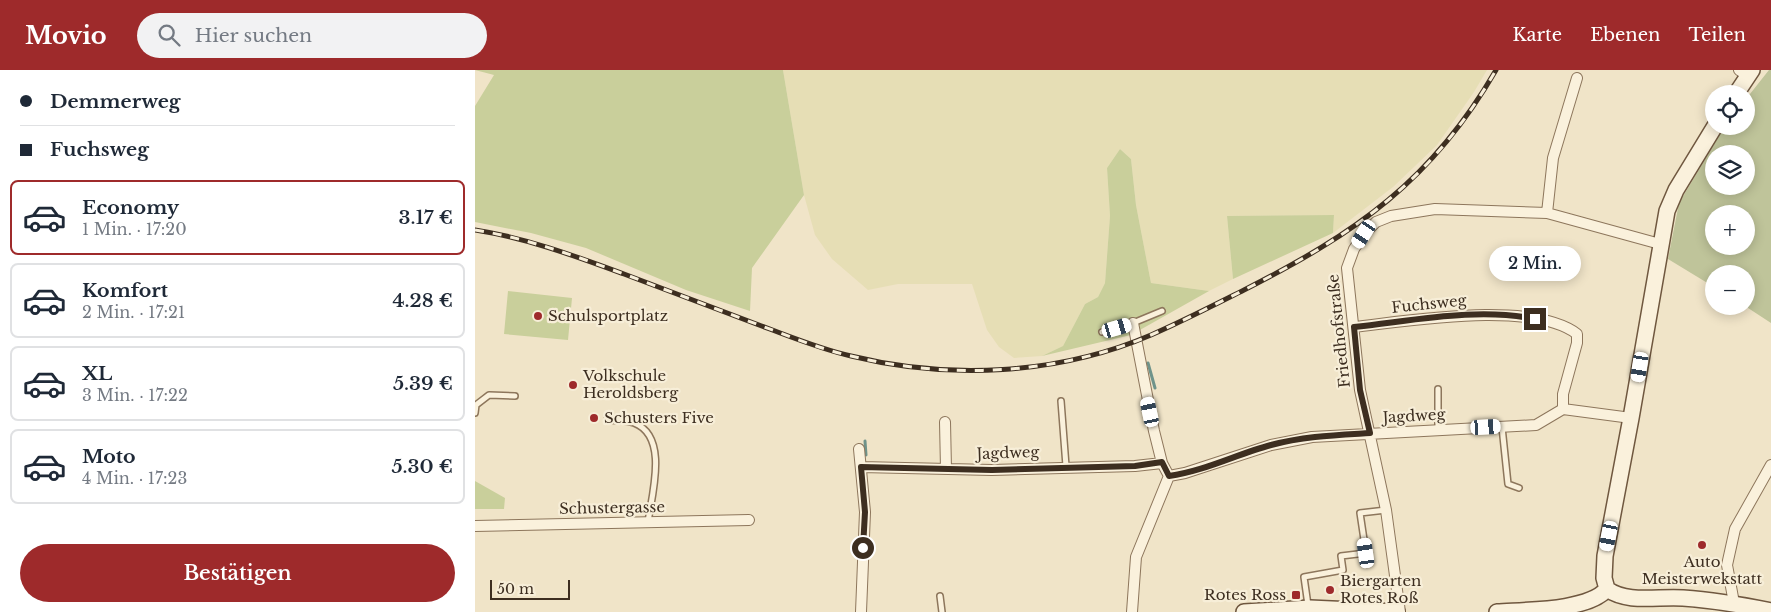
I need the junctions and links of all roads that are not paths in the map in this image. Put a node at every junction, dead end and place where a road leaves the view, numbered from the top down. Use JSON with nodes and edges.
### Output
{"nodes":[{"id":1,"x":1746,"y":72,"type":"edge"},
{"id":2,"x":1577,"y":78,"type":"dead end"},
{"id":3,"x":1740,"y":85,"type":"edge"},
{"id":4,"x":1710,"y":135,"type":"edge"},
{"id":5,"x":1547,"y":213,"type":"junction"},
{"id":6,"x":1660,"y":244,"type":"junction"},
{"id":7,"x":1162,"y":311,"type":"dead end"},
{"id":8,"x":1133,"y":323,"type":"junction"},
{"id":9,"x":1354,"y":327,"type":"junction"},
{"id":10,"x":1102,"y":332,"type":"dead end"},
{"id":11,"x":1438,"y":389,"type":"dead end"},
{"id":12,"x":515,"y":396,"type":"dead end"},
{"id":13,"x":1061,"y":402,"type":"dead end"},
{"id":14,"x":1563,"y":409,"type":"junction"},
{"id":15,"x":475,"y":413,"type":"edge"},
{"id":16,"x":1631,"y":418,"type":"junction"},
{"id":17,"x":607,"y":420,"type":"dead end"},
{"id":18,"x":945,"y":422,"type":"dead end"},
{"id":19,"x":1502,"y":426,"type":"junction"},
{"id":20,"x":1439,"y":430,"type":"junction"},
{"id":21,"x":1370,"y":433,"type":"junction"},
{"id":22,"x":859,"y":449,"type":"dead end"},
{"id":23,"x":1162,"y":462,"type":"junction"},
{"id":24,"x":1771,"y":465,"type":"edge"},
{"id":25,"x":1066,"y":466,"type":"junction"},
{"id":26,"x":861,"y":467,"type":"junction"},
{"id":27,"x":946,"y":469,"type":"junction"},
{"id":28,"x":1169,"y":476,"type":"junction"},
{"id":29,"x":1519,"y":488,"type":"dead end"},
{"id":30,"x":1386,"y":510,"type":"junction"},
{"id":31,"x":749,"y":520,"type":"dead end"},
{"id":32,"x":648,"y":523,"type":"junction"},
{"id":33,"x":475,"y":526,"type":"edge"},
{"id":34,"x":1607,"y":589,"type":"junction"},
{"id":35,"x":940,"y":596,"type":"dead end"},
{"id":36,"x":1734,"y":603,"type":"junction"},
{"id":37,"x":1309,"y":608,"type":"junction"},
{"id":38,"x":1251,"y":611,"type":"edge"},
{"id":39,"x":1771,"y":611,"type":"edge"},
{"id":40,"x":861,"y":612,"type":"edge"},
{"id":41,"x":942,"y":612,"type":"edge"},
{"id":42,"x":1132,"y":612,"type":"edge"},
{"id":43,"x":1395,"y":612,"type":"edge"},
{"id":44,"x":1497,"y":612,"type":"edge"}],
"edges":[{"from":1,"to":3,"type":"main road"},
{"from":2,"to":5,"type":"street"},
{"from":4,"to":6,"type":"main road"},
{"from":5,"to":6,"type":"street","name":"Friedhofstraße"},
{"from":5,"to":9,"type":"street","name":"Friedhofstraße"},
{"from":6,"to":16,"type":"main road"},
{"from":7,"to":8,"type":"lane"},
{"from":8,"to":10,"type":"lane"},
{"from":8,"to":23,"type":"street"},
{"from":9,"to":14,"type":"street","name":"Fuchsweg"},
{"from":9,"to":21,"type":"street","name":"Friedhofstraße"},
{"from":11,"to":20,"type":"lane"},
{"from":12,"to":15,"type":"lane"},
{"from":13,"to":25,"type":"lane"},
{"from":14,"to":16,"type":"street"},
{"from":14,"to":19,"type":"street","name":"Jagdweg"},
{"from":16,"to":34,"type":"main road"},
{"from":17,"to":32,"type":"lane"},
{"from":18,"to":27,"type":"street"},
{"from":19,"to":20,"type":"street","name":"Jagdweg"},
{"from":19,"to":29,"type":"lane"},
{"from":20,"to":21,"type":"street","name":"Jagdweg"},
{"from":21,"to":28,"type":"street","name":"Jagdweg"},
{"from":21,"to":30,"type":"street","name":"Friedhofstraße"},
{"from":22,"to":26,"type":"street"},
{"from":23,"to":25,"type":"street","name":"Jagdweg"},
{"from":23,"to":28,"type":"street"},
{"from":24,"to":36,"type":"street"},
{"from":25,"to":27,"type":"street","name":"Jagdweg"},
{"from":26,"to":27,"type":"street","name":"Jagdweg"},
{"from":26,"to":40,"type":"street"},
{"from":28,"to":42,"type":"street"},
{"from":30,"to":37,"type":"lane"},
{"from":30,"to":43,"type":"street","name":"Friedhofstraße"},
{"from":31,"to":32,"type":"street","name":"Schustergasse"},
{"from":32,"to":33,"type":"street","name":"Schustergasse"},
{"from":34,"to":36,"type":"main road"},
{"from":34,"to":44,"type":"main road"},
{"from":35,"to":41,"type":"lane"},
{"from":36,"to":39,"type":"main road"},
{"from":37,"to":38,"type":"main road"},
{"from":37,"to":43,"type":"main road"}]}
